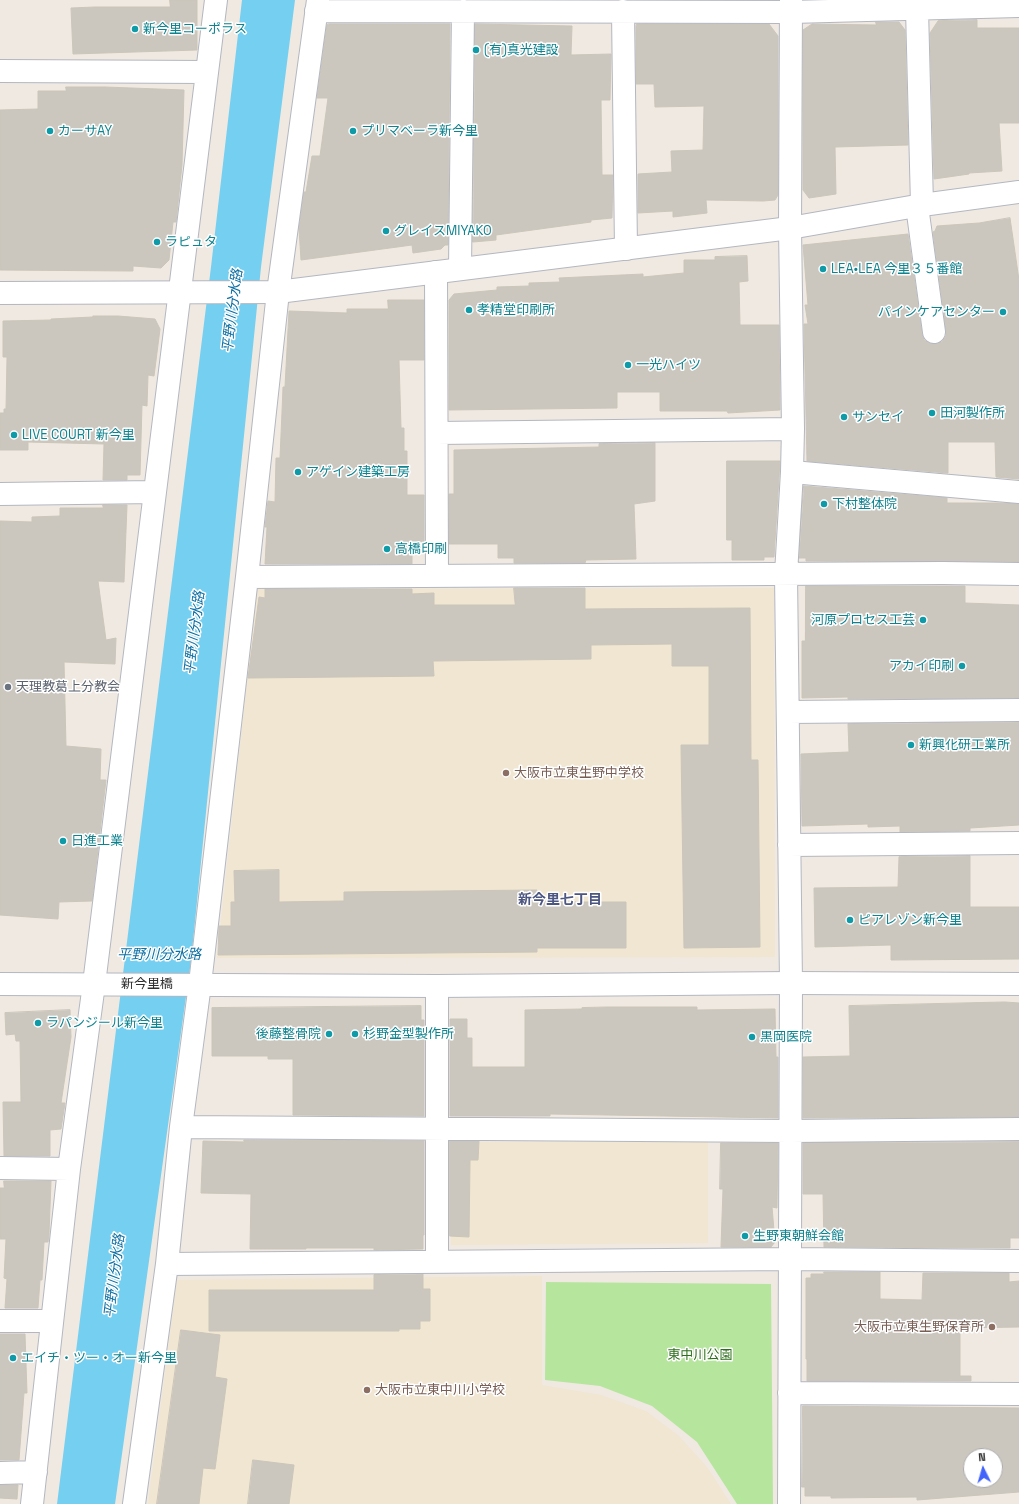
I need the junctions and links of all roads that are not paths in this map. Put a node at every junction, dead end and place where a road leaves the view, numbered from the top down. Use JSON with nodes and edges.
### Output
{"nodes":[{"id":1,"x":216,"y":0,"type":"edge"},
{"id":2,"x":317,"y":5,"type":"edge"},
{"id":3,"x":791,"y":6,"type":"edge"},
{"id":4,"x":1019,"y":6,"type":"edge"},
{"id":5,"x":917,"y":9,"type":"junction"},
{"id":6,"x":463,"y":11,"type":"junction"},
{"id":7,"x":623,"y":11,"type":"junction"},
{"id":8,"x":0,"y":71,"type":"edge"},
{"id":9,"x":207,"y":72,"type":"junction"},
{"id":10,"x":1019,"y":192,"type":"edge"},
{"id":11,"x":919,"y":206,"type":"junction"},
{"id":12,"x":790,"y":228,"type":"junction"},
{"id":13,"x":626,"y":249,"type":"junction"},
{"id":14,"x":460,"y":269,"type":"junction"},
{"id":15,"x":436,"y":272,"type":"junction"},
{"id":16,"x":278,"y":292,"type":"junction"},
{"id":17,"x":0,"y":293,"type":"edge"},
{"id":18,"x":180,"y":293,"type":"junction"},
{"id":19,"x":934,"y":332,"type":"dead end"},
{"id":20,"x":793,"y":429,"type":"junction"},
{"id":21,"x":437,"y":433,"type":"junction"},
{"id":22,"x":792,"y":472,"type":"junction"},
{"id":23,"x":155,"y":492,"type":"junction"},
{"id":24,"x":1019,"y":492,"type":"edge"},
{"id":25,"x":0,"y":494,"type":"edge"},
{"id":26,"x":786,"y":574,"type":"junction"},
{"id":27,"x":1019,"y":574,"type":"edge"},
{"id":28,"x":438,"y":576,"type":"junction"},
{"id":29,"x":248,"y":577,"type":"junction"},
{"id":30,"x":1019,"y":710,"type":"edge"},
{"id":31,"x":788,"y":712,"type":"junction"},
{"id":32,"x":1019,"y":843,"type":"edge"},
{"id":33,"x":790,"y":845,"type":"junction"},
{"id":34,"x":791,"y":983,"type":"junction"},
{"id":35,"x":0,"y":984,"type":"edge"},
{"id":36,"x":94,"y":984,"type":"junction"},
{"id":37,"x":200,"y":984,"type":"junction"},
{"id":38,"x":1019,"y":984,"type":"edge"},
{"id":39,"x":437,"y":986,"type":"junction"},
{"id":40,"x":181,"y":1127,"type":"junction"},
{"id":41,"x":437,"y":1129,"type":"junction"},
{"id":42,"x":1019,"y":1129,"type":"edge"},
{"id":43,"x":790,"y":1131,"type":"junction"},
{"id":44,"x":0,"y":1168,"type":"edge"},
{"id":45,"x":69,"y":1169,"type":"junction"},
{"id":46,"x":790,"y":1259,"type":"junction"},
{"id":47,"x":437,"y":1261,"type":"junction"},
{"id":48,"x":1019,"y":1261,"type":"edge"},
{"id":49,"x":167,"y":1264,"type":"junction"},
{"id":50,"x":0,"y":1321,"type":"edge"},
{"id":51,"x":52,"y":1321,"type":"junction"},
{"id":52,"x":789,"y":1393,"type":"junction"},
{"id":53,"x":1019,"y":1394,"type":"edge"},
{"id":54,"x":36,"y":1472,"type":"junction"},
{"id":55,"x":0,"y":1473,"type":"edge"},
{"id":56,"x":32,"y":1504,"type":"edge"},
{"id":57,"x":134,"y":1504,"type":"edge"},
{"id":58,"x":789,"y":1504,"type":"edge"}],
"edges":[{"from":1,"to":9,"type":"street"},
{"from":2,"to":6,"type":"street"},
{"from":2,"to":16,"type":"street"},
{"from":3,"to":5,"type":"street"},
{"from":3,"to":7,"type":"street"},
{"from":3,"to":12,"type":"street"},
{"from":4,"to":5,"type":"street"},
{"from":5,"to":11,"type":"street"},
{"from":6,"to":7,"type":"street"},
{"from":6,"to":14,"type":"street"},
{"from":7,"to":13,"type":"street"},
{"from":8,"to":9,"type":"street"},
{"from":9,"to":18,"type":"street"},
{"from":10,"to":11,"type":"street"},
{"from":11,"to":12,"type":"street"},
{"from":11,"to":19,"type":"street"},
{"from":12,"to":13,"type":"street"},
{"from":12,"to":20,"type":"street"},
{"from":13,"to":14,"type":"street"},
{"from":14,"to":15,"type":"street"},
{"from":15,"to":16,"type":"street"},
{"from":15,"to":21,"type":"street"},
{"from":16,"to":18,"type":"street"},
{"from":16,"to":29,"type":"street"},
{"from":17,"to":18,"type":"street"},
{"from":18,"to":23,"type":"street"},
{"from":20,"to":21,"type":"street"},
{"from":20,"to":22,"type":"street"},
{"from":21,"to":28,"type":"street"},
{"from":22,"to":24,"type":"street"},
{"from":22,"to":26,"type":"street"},
{"from":23,"to":25,"type":"street"},
{"from":23,"to":36,"type":"street"},
{"from":26,"to":27,"type":"street"},
{"from":26,"to":28,"type":"street"},
{"from":26,"to":31,"type":"street"},
{"from":28,"to":29,"type":"street"},
{"from":29,"to":37,"type":"street"},
{"from":30,"to":31,"type":"street"},
{"from":31,"to":33,"type":"street"},
{"from":32,"to":33,"type":"street"},
{"from":33,"to":34,"type":"street"},
{"from":34,"to":38,"type":"street","name":"新今里橋"},
{"from":34,"to":39,"type":"street","name":"新今里橋"},
{"from":34,"to":43,"type":"street"},
{"from":35,"to":36,"type":"street","name":"新今里橋"},
{"from":36,"to":37,"type":"street","name":"新今里橋"},
{"from":36,"to":45,"type":"street"},
{"from":37,"to":39,"type":"street","name":"新今里橋"},
{"from":37,"to":40,"type":"street"},
{"from":39,"to":41,"type":"street"},
{"from":40,"to":41,"type":"street"},
{"from":40,"to":49,"type":"street"},
{"from":41,"to":43,"type":"street"},
{"from":41,"to":47,"type":"street"},
{"from":42,"to":43,"type":"street"},
{"from":43,"to":46,"type":"street"},
{"from":44,"to":45,"type":"street"},
{"from":45,"to":51,"type":"street"},
{"from":46,"to":47,"type":"street"},
{"from":46,"to":48,"type":"street"},
{"from":46,"to":52,"type":"street"},
{"from":47,"to":49,"type":"street"},
{"from":49,"to":57,"type":"street"},
{"from":50,"to":51,"type":"street"},
{"from":51,"to":54,"type":"street"},
{"from":52,"to":53,"type":"street"},
{"from":52,"to":58,"type":"street"},
{"from":54,"to":55,"type":"street"},
{"from":54,"to":56,"type":"street"}]}
